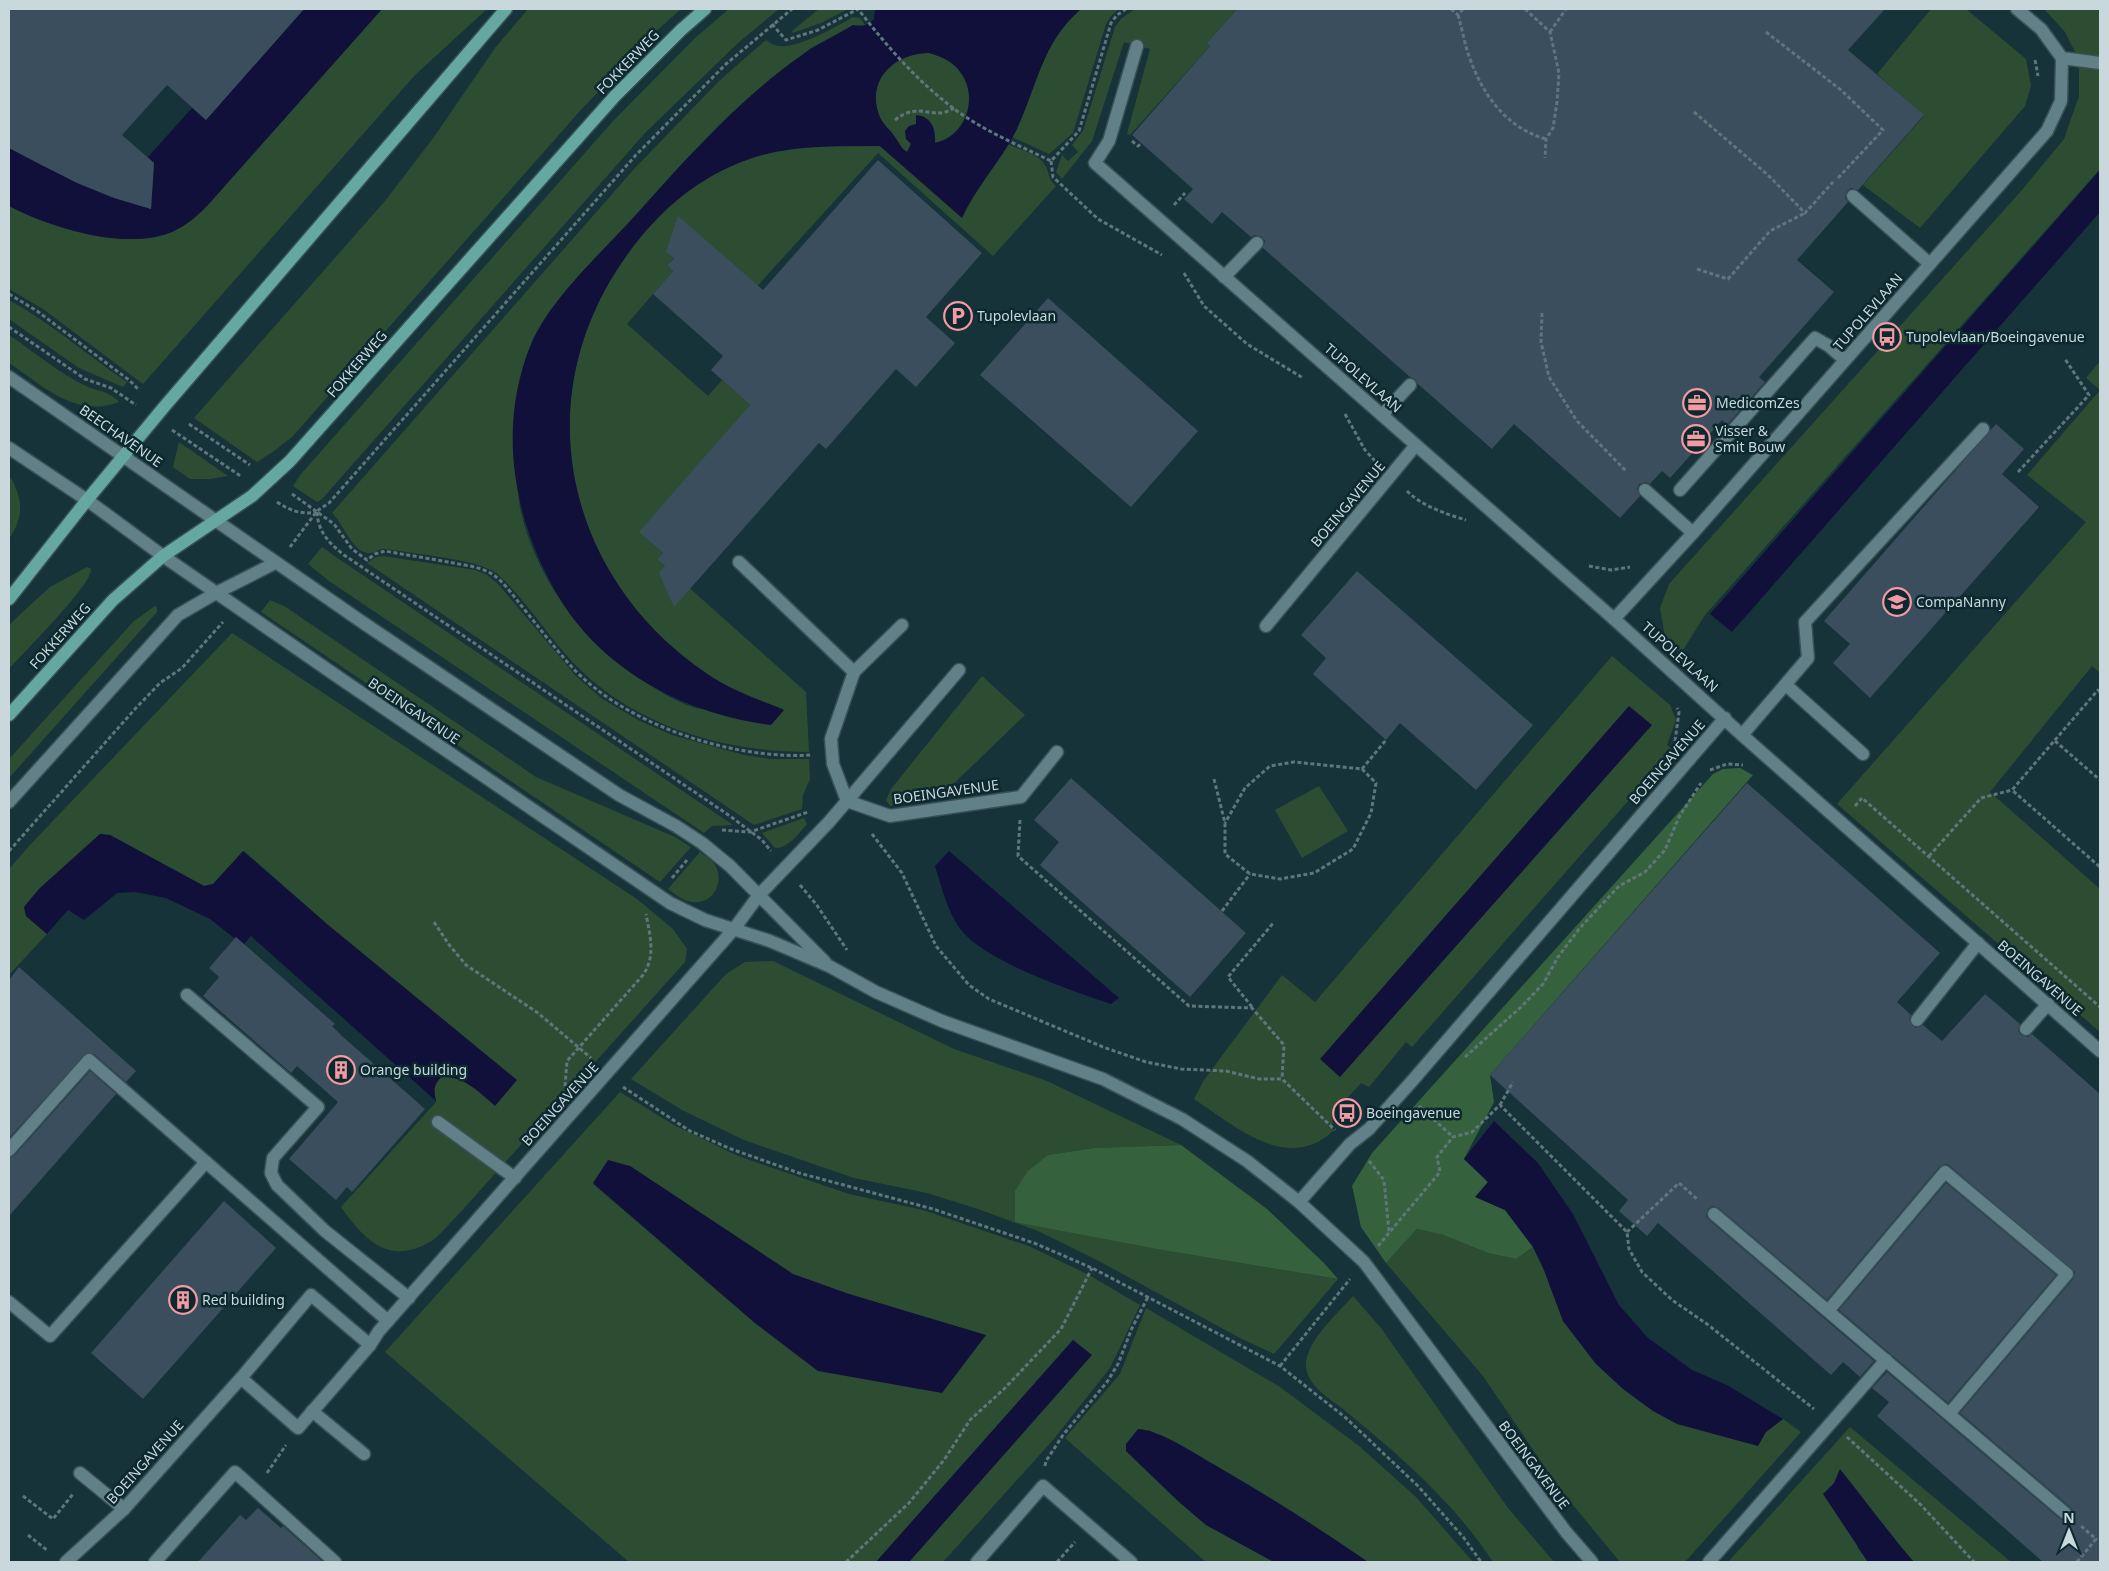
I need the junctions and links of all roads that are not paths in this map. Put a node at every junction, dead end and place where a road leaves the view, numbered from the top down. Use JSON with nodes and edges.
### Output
{"nodes":[{"id":1,"x":506,"y":9,"type":"edge"},
{"id":2,"x":705,"y":9,"type":"edge"},
{"id":3,"x":2017,"y":9,"type":"edge"},
{"id":4,"x":1137,"y":46,"type":"dead end"},
{"id":5,"x":2062,"y":58,"type":"junction"},
{"id":6,"x":2100,"y":63,"type":"edge"},
{"id":7,"x":1853,"y":196,"type":"dead end"},
{"id":8,"x":1257,"y":242,"type":"dead end"},
{"id":9,"x":1930,"y":264,"type":"junction"},
{"id":10,"x":1224,"y":277,"type":"junction"},
{"id":11,"x":1845,"y":360,"type":"junction"},
{"id":12,"x":9,"y":377,"type":"edge"},
{"id":13,"x":1410,"y":385,"type":"dead end"},
{"id":14,"x":1382,"y":415,"type":"junction"},
{"id":15,"x":1983,"y":429,"type":"dead end"},
{"id":16,"x":1416,"y":445,"type":"junction"},
{"id":17,"x":9,"y":448,"type":"edge"},
{"id":18,"x":124,"y":456,"type":"junction"},
{"id":19,"x":1645,"y":490,"type":"dead end"},
{"id":20,"x":1680,"y":490,"type":"dead end"},
{"id":21,"x":87,"y":500,"type":"junction"},
{"id":22,"x":215,"y":522,"type":"junction"},
{"id":23,"x":1693,"y":533,"type":"junction"},
{"id":24,"x":163,"y":556,"type":"junction"},
{"id":25,"x":739,"y":562,"type":"dead end"},
{"id":26,"x":275,"y":563,"type":"junction"},
{"id":27,"x":216,"y":593,"type":"junction"},
{"id":28,"x":9,"y":598,"type":"edge"},
{"id":29,"x":1614,"y":619,"type":"junction"},
{"id":30,"x":902,"y":625,"type":"dead end"},
{"id":31,"x":1266,"y":626,"type":"dead end"},
{"id":32,"x":959,"y":670,"type":"dead end"},
{"id":33,"x":854,"y":672,"type":"junction"},
{"id":34,"x":1786,"y":685,"type":"junction"},
{"id":35,"x":9,"y":715,"type":"edge"},
{"id":36,"x":1725,"y":718,"type":"junction"},
{"id":37,"x":1742,"y":735,"type":"junction"},
{"id":38,"x":1057,"y":752,"type":"dead end"},
{"id":39,"x":1863,"y":754,"type":"dead end"},
{"id":40,"x":846,"y":801,"type":"junction"},
{"id":41,"x":9,"y":802,"type":"edge"},
{"id":42,"x":759,"y":895,"type":"junction"},
{"id":43,"x":734,"y":929,"type":"junction"},
{"id":44,"x":1978,"y":943,"type":"junction"},
{"id":45,"x":829,"y":966,"type":"junction"},
{"id":46,"x":187,"y":995,"type":"dead end"},
{"id":47,"x":2048,"y":1004,"type":"junction"},
{"id":48,"x":1917,"y":1020,"type":"dead end"},
{"id":49,"x":2026,"y":1029,"type":"dead end"},
{"id":50,"x":2100,"y":1051,"type":"edge"},
{"id":51,"x":438,"y":1122,"type":"dead end"},
{"id":52,"x":9,"y":1150,"type":"edge"},
{"id":53,"x":206,"y":1162,"type":"junction"},
{"id":54,"x":514,"y":1178,"type":"junction"},
{"id":55,"x":1300,"y":1202,"type":"junction"},
{"id":56,"x":1714,"y":1214,"type":"road end"},
{"id":57,"x":408,"y":1298,"type":"junction"},
{"id":58,"x":9,"y":1302,"type":"edge"},
{"id":59,"x":1828,"y":1311,"type":"junction"},
{"id":60,"x":388,"y":1321,"type":"junction"},
{"id":61,"x":370,"y":1345,"type":"junction"},
{"id":62,"x":1886,"y":1360,"type":"junction"},
{"id":63,"x":241,"y":1378,"type":"junction"},
{"id":64,"x":312,"y":1412,"type":"junction"},
{"id":65,"x":1949,"y":1414,"type":"junction"},
{"id":66,"x":364,"y":1454,"type":"dead end"},
{"id":67,"x":83,"y":1475,"type":"road end"},
{"id":68,"x":124,"y":1509,"type":"junction"},
{"id":69,"x":2065,"y":1513,"type":"road end"},
{"id":70,"x":61,"y":1560,"type":"edge"},
{"id":71,"x":155,"y":1562,"type":"edge"},
{"id":72,"x":336,"y":1562,"type":"edge"},
{"id":73,"x":976,"y":1562,"type":"edge"},
{"id":74,"x":1131,"y":1562,"type":"edge"},
{"id":75,"x":1592,"y":1562,"type":"edge"},
{"id":76,"x":1709,"y":1562,"type":"edge"}],
"edges":[{"from":1,"to":18,"type":"main road"},
{"from":2,"to":22,"type":"main road","name":"FOKKERWEG"},
{"from":3,"to":5,"type":"street"},
{"from":4,"to":10,"type":"street","name":"TUPOLEVLAAN"},
{"from":5,"to":6,"type":"street"},
{"from":5,"to":9,"type":"street","name":"TUPOLEVLAAN"},
{"from":7,"to":9,"type":"street"},
{"from":8,"to":10,"type":"street"},
{"from":9,"to":11,"type":"street","name":"TUPOLEVLAAN"},
{"from":10,"to":14,"type":"street","name":"TUPOLEVLAAN"},
{"from":11,"to":20,"type":"street"},
{"from":11,"to":23,"type":"street","name":"TUPOLEVLAAN"},
{"from":12,"to":18,"type":"street","name":"BEECHAVENUE"},
{"from":13,"to":14,"type":"street"},
{"from":14,"to":16,"type":"street","name":"TUPOLEVLAAN"},
{"from":15,"to":34,"type":"street"},
{"from":16,"to":29,"type":"street","name":"TUPOLEVLAAN"},
{"from":16,"to":31,"type":"street","name":"BOEINGAVENUE"},
{"from":17,"to":21,"type":"street"},
{"from":18,"to":21,"type":"main road"},
{"from":18,"to":22,"type":"street","name":"BEECHAVENUE"},
{"from":19,"to":23,"type":"street"},
{"from":21,"to":24,"type":"street","name":"BOEINGAVENUE"},
{"from":21,"to":28,"type":"main road"},
{"from":22,"to":24,"type":"main road","name":"FOKKERWEG"},
{"from":22,"to":26,"type":"street","name":"BOEINGAVENUE"},
{"from":23,"to":29,"type":"street","name":"TUPOLEVLAAN"},
{"from":24,"to":27,"type":"street","name":"BOEINGAVENUE"},
{"from":24,"to":35,"type":"main road","name":"FOKKERWEG"},
{"from":25,"to":33,"type":"street"},
{"from":26,"to":27,"type":"street"},
{"from":26,"to":42,"type":"street","name":"BOEINGAVENUE"},
{"from":27,"to":41,"type":"street"},
{"from":27,"to":43,"type":"street","name":"BOEINGAVENUE"},
{"from":29,"to":36,"type":"street","name":"TUPOLEVLAAN"},
{"from":30,"to":33,"type":"street"},
{"from":32,"to":40,"type":"street","name":"BOEINGAVENUE"},
{"from":33,"to":40,"type":"street"},
{"from":34,"to":37,"type":"street"},
{"from":34,"to":39,"type":"street"},
{"from":36,"to":37,"type":"street","name":"BOEINGAVENUE"},
{"from":36,"to":55,"type":"street","name":"BOEINGAVENUE"},
{"from":37,"to":44,"type":"street","name":"BOEINGAVENUE"},
{"from":38,"to":40,"type":"street","name":"BOEINGAVENUE"},
{"from":40,"to":42,"type":"street","name":"BOEINGAVENUE"},
{"from":42,"to":43,"type":"street","name":"BOEINGAVENUE"},
{"from":42,"to":45,"type":"street","name":"BOEINGAVENUE"},
{"from":43,"to":45,"type":"street","name":"BOEINGAVENUE"},
{"from":43,"to":54,"type":"street","name":"BOEINGAVENUE"},
{"from":44,"to":47,"type":"street","name":"BOEINGAVENUE"},
{"from":44,"to":48,"type":"street"},
{"from":45,"to":55,"type":"street","name":"BOEINGAVENUE"},
{"from":46,"to":57,"type":"street"},
{"from":47,"to":49,"type":"street"},
{"from":47,"to":50,"type":"street","name":"BOEINGAVENUE"},
{"from":51,"to":54,"type":"street"},
{"from":52,"to":53,"type":"street"},
{"from":53,"to":58,"type":"street"},
{"from":53,"to":60,"type":"street"},
{"from":54,"to":57,"type":"street","name":"BOEINGAVENUE"},
{"from":55,"to":75,"type":"street","name":"BOEINGAVENUE"},
{"from":56,"to":59,"type":"street"},
{"from":57,"to":60,"type":"street","name":"BOEINGAVENUE"},
{"from":59,"to":62,"type":"street"},
{"from":59,"to":65,"type":"street"},
{"from":60,"to":61,"type":"street","name":"BOEINGAVENUE"},
{"from":61,"to":63,"type":"street","name":"BOEINGAVENUE"},
{"from":61,"to":64,"type":"street","name":"BOEINGAVENUE"},
{"from":62,"to":65,"type":"street"},
{"from":62,"to":76,"type":"street"},
{"from":63,"to":64,"type":"street","name":"BOEINGAVENUE"},
{"from":63,"to":68,"type":"street","name":"BOEINGAVENUE"},
{"from":64,"to":66,"type":"street"},
{"from":65,"to":69,"type":"street"},
{"from":67,"to":68,"type":"street"},
{"from":68,"to":70,"type":"street","name":"BOEINGAVENUE"},
{"from":71,"to":72,"type":"street"},
{"from":73,"to":74,"type":"street"}]}
